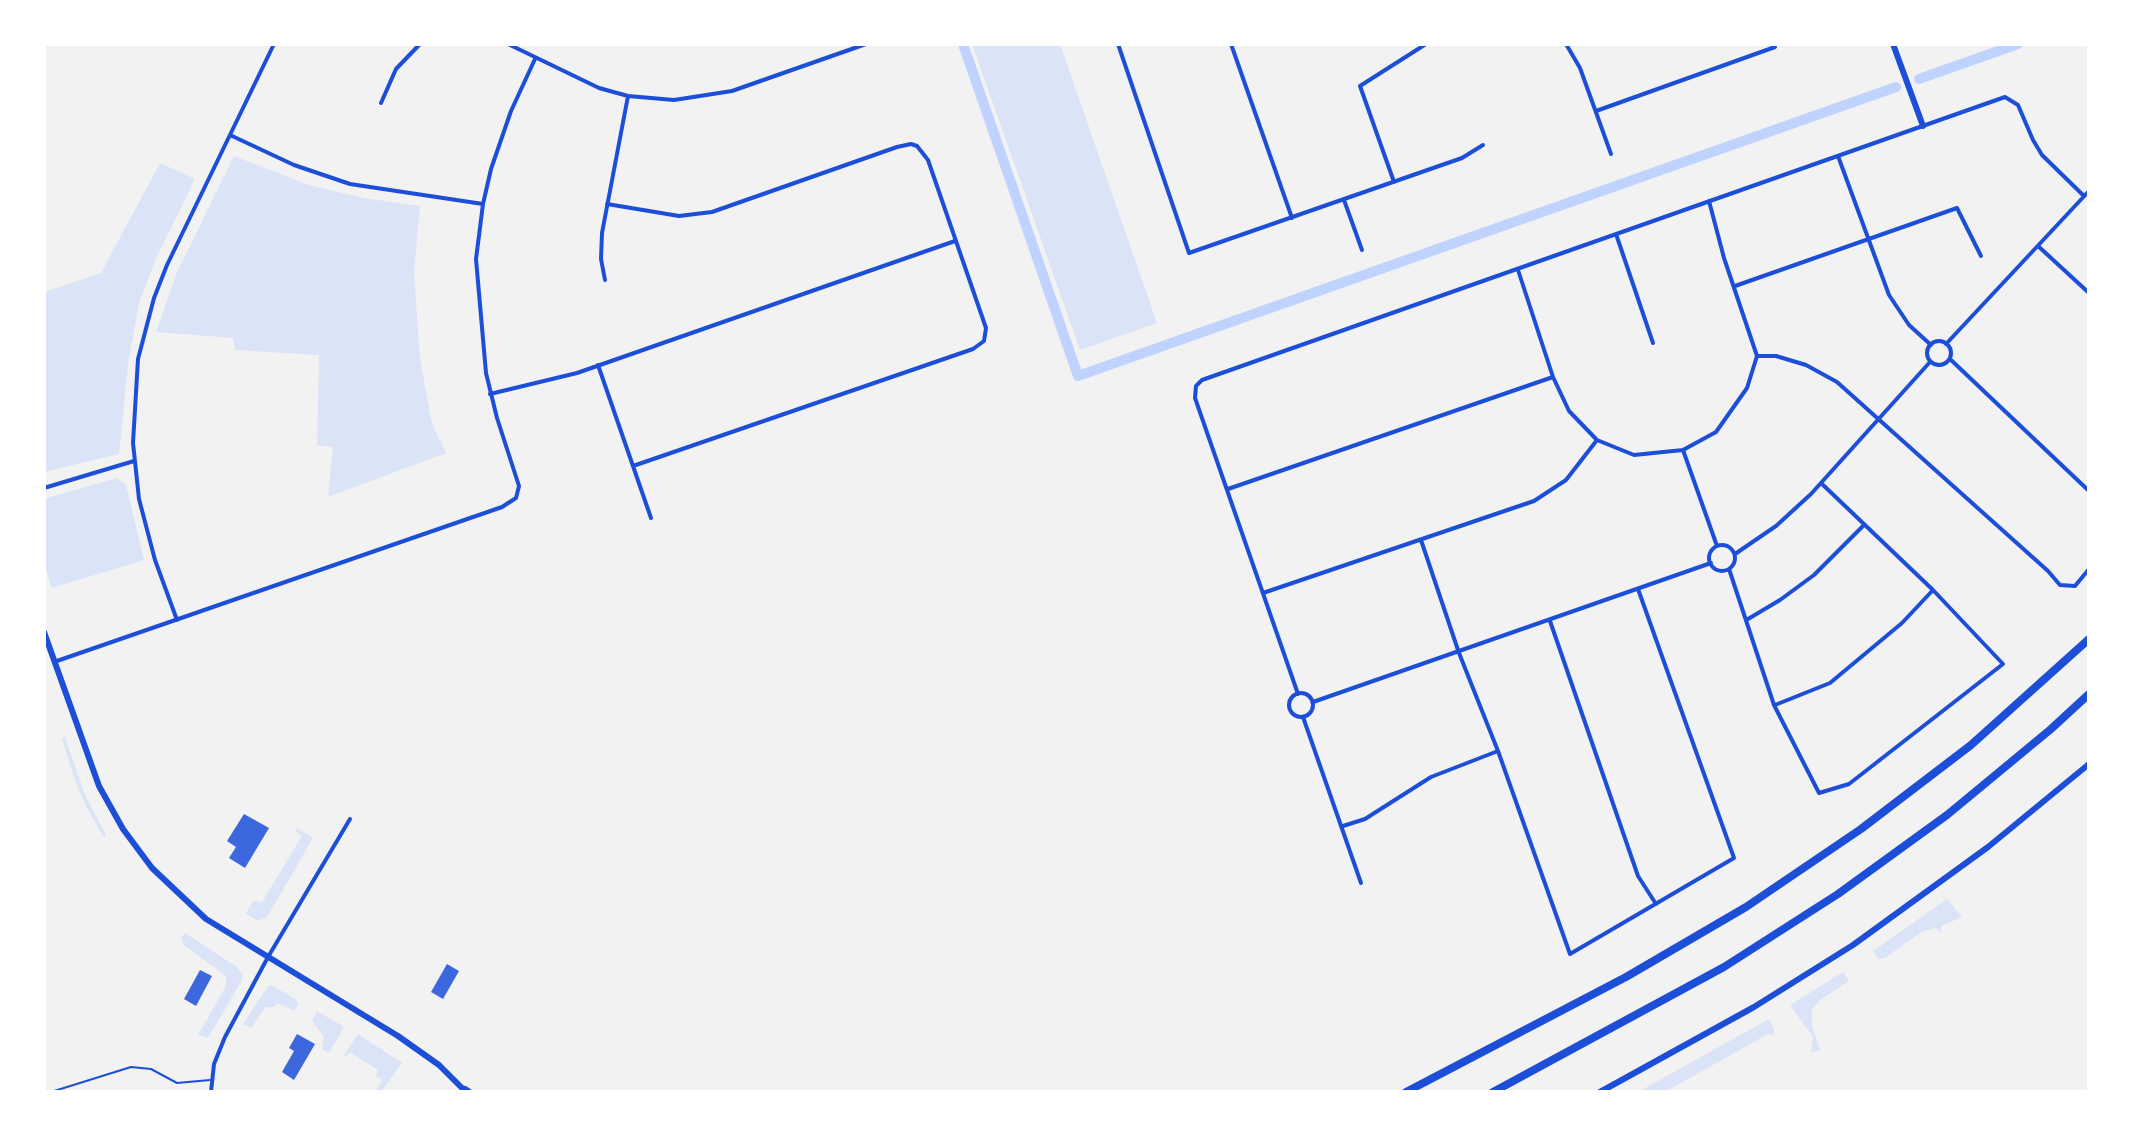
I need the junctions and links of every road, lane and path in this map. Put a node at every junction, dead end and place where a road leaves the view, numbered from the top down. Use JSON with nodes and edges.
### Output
{"nodes":[{"id":1,"x":274,"y":44,"type":"edge"},
{"id":2,"x":420,"y":44,"type":"edge"},
{"id":3,"x":508,"y":44,"type":"edge"},
{"id":4,"x":866,"y":44,"type":"edge"},
{"id":5,"x":1118,"y":44,"type":"edge"},
{"id":6,"x":1231,"y":44,"type":"edge"},
{"id":7,"x":1426,"y":44,"type":"edge"},
{"id":8,"x":1566,"y":44,"type":"edge"},
{"id":9,"x":1893,"y":44,"type":"edge"},
{"id":10,"x":1774,"y":46,"type":"edge"},
{"id":11,"x":535,"y":59,"type":"junction"},
{"id":12,"x":628,"y":96,"type":"junction"},
{"id":13,"x":381,"y":103,"type":"dead end"},
{"id":14,"x":1596,"y":111,"type":"junction"},
{"id":15,"x":1923,"y":126,"type":"junction"},
{"id":16,"x":230,"y":135,"type":"junction"},
{"id":17,"x":1483,"y":145,"type":"dead end"},
{"id":18,"x":1611,"y":154,"type":"dead end"},
{"id":19,"x":1838,"y":156,"type":"junction"},
{"id":20,"x":1394,"y":182,"type":"junction"},
{"id":21,"x":2089,"y":191,"type":"edge"},
{"id":22,"x":2084,"y":196,"type":"junction"},
{"id":23,"x":1344,"y":200,"type":"junction"},
{"id":24,"x":1709,"y":201,"type":"junction"},
{"id":25,"x":483,"y":204,"type":"junction"},
{"id":26,"x":607,"y":204,"type":"junction"},
{"id":27,"x":1292,"y":218,"type":"junction"},
{"id":28,"x":1616,"y":234,"type":"junction"},
{"id":29,"x":1869,"y":238,"type":"junction"},
{"id":30,"x":956,"y":241,"type":"junction"},
{"id":31,"x":2038,"y":246,"type":"junction"},
{"id":32,"x":1362,"y":250,"type":"dead end"},
{"id":33,"x":1981,"y":256,"type":"dead end"},
{"id":34,"x":1518,"y":270,"type":"junction"},
{"id":35,"x":605,"y":280,"type":"dead end"},
{"id":36,"x":1735,"y":286,"type":"junction"},
{"id":37,"x":2089,"y":293,"type":"edge"},
{"id":38,"x":1653,"y":343,"type":"dead end"},
{"id":39,"x":1946,"y":344,"type":"junction"},
{"id":40,"x":1931,"y":345,"type":"junction"},
{"id":41,"x":1757,"y":356,"type":"junction"},
{"id":42,"x":1950,"y":359,"type":"junction"},
{"id":43,"x":1930,"y":362,"type":"junction"},
{"id":44,"x":598,"y":365,"type":"junction"},
{"id":45,"x":1553,"y":377,"type":"junction"},
{"id":46,"x":490,"y":394,"type":"junction"},
{"id":47,"x":1879,"y":419,"type":"junction"},
{"id":48,"x":1597,"y":440,"type":"junction"},
{"id":49,"x":1683,"y":450,"type":"junction"},
{"id":50,"x":134,"y":461,"type":"junction"},
{"id":51,"x":633,"y":466,"type":"junction"},
{"id":52,"x":1821,"y":483,"type":"junction"},
{"id":53,"x":44,"y":488,"type":"edge"},
{"id":54,"x":1228,"y":489,"type":"junction"},
{"id":55,"x":2089,"y":491,"type":"edge"},
{"id":56,"x":651,"y":518,"type":"dead end"},
{"id":57,"x":1864,"y":525,"type":"junction"},
{"id":58,"x":1421,"y":540,"type":"junction"},
{"id":59,"x":1717,"y":546,"type":"junction"},
{"id":60,"x":1735,"y":554,"type":"junction"},
{"id":61,"x":1711,"y":563,"type":"junction"},
{"id":62,"x":1729,"y":569,"type":"junction"},
{"id":63,"x":2089,"y":569,"type":"edge"},
{"id":64,"x":1638,"y":589,"type":"junction"},
{"id":65,"x":1933,"y":590,"type":"junction"},
{"id":66,"x":1263,"y":593,"type":"junction"},
{"id":67,"x":1748,"y":619,"type":"junction"},
{"id":68,"x":177,"y":620,"type":"junction"},
{"id":69,"x":1550,"y":621,"type":"junction"},
{"id":70,"x":44,"y":632,"type":"edge"},
{"id":71,"x":2089,"y":639,"type":"edge"},
{"id":72,"x":1459,"y":653,"type":"junction"},
{"id":73,"x":54,"y":662,"type":"junction"},
{"id":74,"x":1298,"y":694,"type":"junction"},
{"id":75,"x":2089,"y":694,"type":"edge"},
{"id":76,"x":1313,"y":702,"type":"junction"},
{"id":77,"x":1774,"y":705,"type":"junction"},
{"id":78,"x":1303,"y":717,"type":"junction"},
{"id":79,"x":1498,"y":751,"type":"junction"},
{"id":80,"x":2089,"y":764,"type":"edge"},
{"id":81,"x":350,"y":819,"type":"dead end"},
{"id":82,"x":1342,"y":827,"type":"junction"},
{"id":83,"x":1361,"y":883,"type":"dead end"},
{"id":84,"x":1656,"y":904,"type":"junction"},
{"id":85,"x":268,"y":957,"type":"junction"},
{"id":86,"x":211,"y":1079,"type":"junction"},
{"id":87,"x":51,"y":1092,"type":"edge"},
{"id":88,"x":211,"y":1092,"type":"edge"},
{"id":89,"x":466,"y":1092,"type":"edge"},
{"id":90,"x":1406,"y":1092,"type":"edge"},
{"id":91,"x":1493,"y":1092,"type":"edge"},
{"id":92,"x":1600,"y":1092,"type":"edge"}],
"edges":[{"from":1,"to":16,"type":"street"},
{"from":2,"to":13,"type":"street"},
{"from":3,"to":11,"type":"street"},
{"from":4,"to":12,"type":"street"},
{"from":5,"to":27,"type":"street"},
{"from":6,"to":27,"type":"street"},
{"from":7,"to":20,"type":"street"},
{"from":8,"to":14,"type":"street"},
{"from":9,"to":15,"type":"street"},
{"from":10,"to":14,"type":"street"},
{"from":11,"to":12,"type":"street"},
{"from":11,"to":25,"type":"street"},
{"from":12,"to":26,"type":"street"},
{"from":14,"to":18,"type":"street"},
{"from":15,"to":19,"type":"street"},
{"from":15,"to":22,"type":"street"},
{"from":16,"to":25,"type":"street"},
{"from":16,"to":50,"type":"street"},
{"from":17,"to":20,"type":"street"},
{"from":19,"to":24,"type":"street"},
{"from":19,"to":29,"type":"street"},
{"from":20,"to":23,"type":"street"},
{"from":21,"to":22,"type":"street"},
{"from":22,"to":31,"type":"street"},
{"from":23,"to":27,"type":"street"},
{"from":23,"to":32,"type":"street"},
{"from":24,"to":28,"type":"street"},
{"from":24,"to":36,"type":"street"},
{"from":25,"to":46,"type":"street"},
{"from":26,"to":30,"type":"street"},
{"from":26,"to":35,"type":"street"},
{"from":28,"to":34,"type":"street"},
{"from":28,"to":38,"type":"street"},
{"from":29,"to":33,"type":"street"},
{"from":29,"to":36,"type":"street"},
{"from":29,"to":40,"type":"street"},
{"from":30,"to":44,"type":"street"},
{"from":30,"to":51,"type":"street"},
{"from":31,"to":37,"type":"street"},
{"from":31,"to":39,"type":"street"},
{"from":34,"to":45,"type":"street"},
{"from":34,"to":54,"type":"street"},
{"from":36,"to":41,"type":"street"},
{"from":39,"to":40,"type":"street"},
{"from":39,"to":42,"type":"street"},
{"from":40,"to":43,"type":"street"},
{"from":41,"to":47,"type":"street"},
{"from":41,"to":49,"type":"street"},
{"from":42,"to":43,"type":"street"},
{"from":42,"to":55,"type":"street"},
{"from":43,"to":47,"type":"street"},
{"from":44,"to":46,"type":"street"},
{"from":44,"to":51,"type":"street"},
{"from":45,"to":48,"type":"street"},
{"from":45,"to":54,"type":"street"},
{"from":46,"to":68,"type":"street"},
{"from":47,"to":52,"type":"street"},
{"from":47,"to":63,"type":"street"},
{"from":48,"to":49,"type":"street"},
{"from":48,"to":58,"type":"street"},
{"from":49,"to":59,"type":"street"},
{"from":50,"to":53,"type":"street"},
{"from":50,"to":68,"type":"street"},
{"from":51,"to":56,"type":"street"},
{"from":52,"to":57,"type":"street"},
{"from":52,"to":60,"type":"street"},
{"from":54,"to":66,"type":"street"},
{"from":57,"to":65,"type":"street"},
{"from":57,"to":67,"type":"street"},
{"from":58,"to":66,"type":"street"},
{"from":58,"to":72,"type":"street"},
{"from":59,"to":60,"type":"street"},
{"from":59,"to":61,"type":"street"},
{"from":60,"to":62,"type":"street"},
{"from":61,"to":62,"type":"street"},
{"from":61,"to":64,"type":"street"},
{"from":62,"to":67,"type":"street"},
{"from":64,"to":69,"type":"street"},
{"from":64,"to":84,"type":"street"},
{"from":65,"to":77,"type":"street"},
{"from":65,"to":77,"type":"street"},
{"from":66,"to":74,"type":"street"},
{"from":67,"to":77,"type":"street"},
{"from":68,"to":73,"type":"street"},
{"from":69,"to":72,"type":"street"},
{"from":69,"to":84,"type":"street"},
{"from":70,"to":73,"type":"street"},
{"from":71,"to":90,"type":"highway"},
{"from":72,"to":76,"type":"street"},
{"from":72,"to":79,"type":"street"},
{"from":73,"to":85,"type":"street"},
{"from":74,"to":76,"type":"street"},
{"from":74,"to":78,"type":"street"},
{"from":75,"to":91,"type":"highway"},
{"from":76,"to":78,"type":"street"},
{"from":78,"to":82,"type":"street"},
{"from":79,"to":82,"type":"street"},
{"from":79,"to":84,"type":"street"},
{"from":80,"to":92,"type":"street"},
{"from":81,"to":85,"type":"street"},
{"from":82,"to":83,"type":"street"},
{"from":85,"to":86,"type":"street"},
{"from":85,"to":89,"type":"street"},
{"from":86,"to":87,"type":"lane"},
{"from":86,"to":88,"type":"street"}]}
